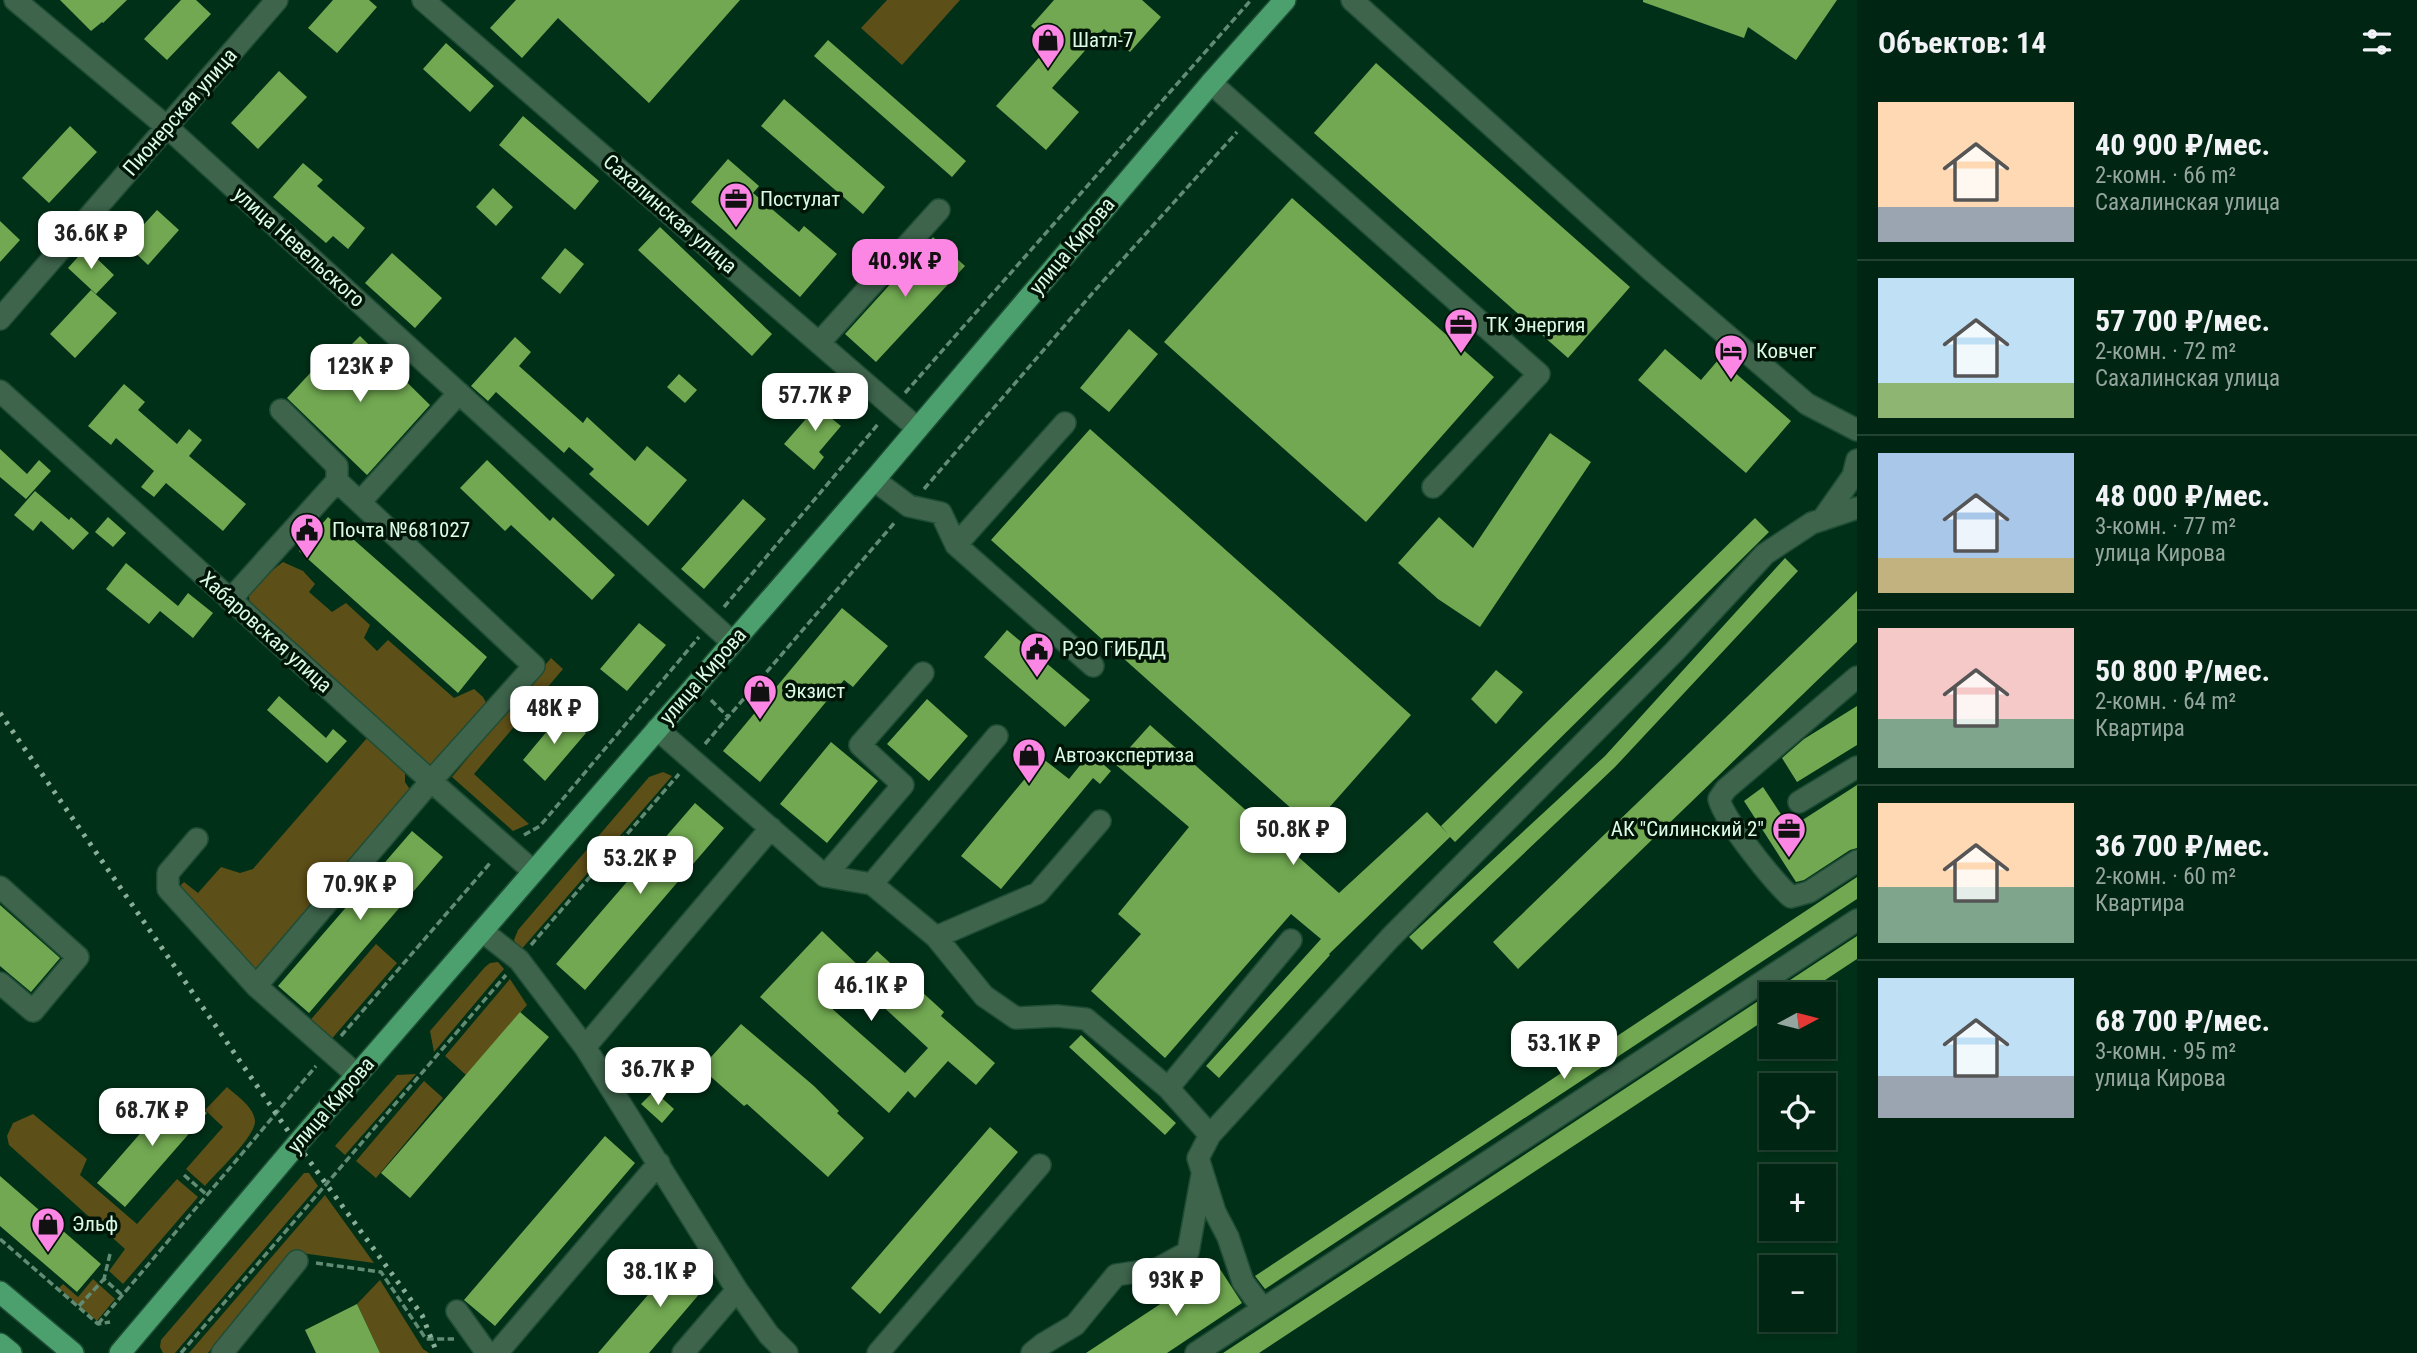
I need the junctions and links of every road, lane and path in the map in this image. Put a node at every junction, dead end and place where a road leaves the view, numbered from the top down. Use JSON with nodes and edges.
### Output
{"nodes":[{"id":1,"x":15,"y":0,"type":"edge"},
{"id":2,"x":277,"y":0,"type":"edge"},
{"id":3,"x":423,"y":0,"type":"edge"},
{"id":4,"x":1251,"y":0,"type":"edge"},
{"id":5,"x":1285,"y":0,"type":"edge"},
{"id":6,"x":1352,"y":0,"type":"edge"},
{"id":7,"x":1211,"y":83,"type":"junction"},
{"id":8,"x":1250,"y":118,"type":"junction"},
{"id":9,"x":167,"y":127,"type":"junction"},
{"id":10,"x":939,"y":210,"type":"dead end"},
{"id":11,"x":0,"y":319,"type":"edge"},
{"id":12,"x":819,"y":343,"type":"junction"},
{"id":13,"x":0,"y":391,"type":"edge"},
{"id":14,"x":460,"y":393,"type":"junction"},
{"id":15,"x":893,"y":407,"type":"junction"},
{"id":16,"x":281,"y":410,"type":"dead end"},
{"id":17,"x":1065,"y":423,"type":"dead end"},
{"id":18,"x":917,"y":428,"type":"junction"},
{"id":19,"x":1857,"y":430,"type":"edge"},
{"id":20,"x":1857,"y":460,"type":"edge"},
{"id":21,"x":874,"y":480,"type":"junction"},
{"id":22,"x":337,"y":481,"type":"junction"},
{"id":23,"x":1433,"y":487,"type":"dead end"},
{"id":24,"x":360,"y":502,"type":"junction"},
{"id":25,"x":909,"y":506,"type":"junction"},
{"id":26,"x":1857,"y":508,"type":"edge"},
{"id":27,"x":1822,"y":520,"type":"junction"},
{"id":28,"x":956,"y":545,"type":"junction"},
{"id":29,"x":230,"y":600,"type":"junction"},
{"id":30,"x":711,"y":623,"type":"junction"},
{"id":31,"x":732,"y":642,"type":"junction"},
{"id":32,"x":1093,"y":666,"type":"dead end"},
{"id":33,"x":923,"y":673,"type":"dead end"},
{"id":34,"x":1857,"y":677,"type":"edge"},
{"id":35,"x":711,"y":700,"type":"dead end"},
{"id":36,"x":728,"y":717,"type":"junction"},
{"id":37,"x":657,"y":729,"type":"junction"},
{"id":38,"x":998,"y":736,"type":"dead end"},
{"id":39,"x":692,"y":759,"type":"junction"},
{"id":40,"x":1857,"y":767,"type":"edge"},
{"id":41,"x":431,"y":781,"type":"junction"},
{"id":42,"x":1800,"y":802,"type":"dead end"},
{"id":43,"x":1100,"y":821,"type":"dead end"},
{"id":44,"x":771,"y":828,"type":"junction"},
{"id":45,"x":197,"y":839,"type":"dead end"},
{"id":46,"x":505,"y":846,"type":"junction"},
{"id":47,"x":1857,"y":861,"type":"edge"},
{"id":48,"x":533,"y":871,"type":"junction"},
{"id":49,"x":825,"y":876,"type":"junction"},
{"id":50,"x":872,"y":884,"type":"junction"},
{"id":51,"x":0,"y":887,"type":"edge"},
{"id":52,"x":1857,"y":920,"type":"edge"},
{"id":53,"x":482,"y":931,"type":"junction"},
{"id":54,"x":936,"y":937,"type":"junction"},
{"id":55,"x":1291,"y":940,"type":"dead end"},
{"id":56,"x":519,"y":960,"type":"junction"},
{"id":57,"x":0,"y":983,"type":"edge"},
{"id":58,"x":256,"y":986,"type":"junction"},
{"id":59,"x":585,"y":1047,"type":"junction"},
{"id":60,"x":329,"y":1051,"type":"junction"},
{"id":61,"x":357,"y":1075,"type":"junction"},
{"id":62,"x":1168,"y":1088,"type":"junction"},
{"id":63,"x":1210,"y":1135,"type":"junction"},
{"id":64,"x":659,"y":1163,"type":"junction"},
{"id":65,"x":1040,"y":1166,"type":"dead end"},
{"id":66,"x":1203,"y":1173,"type":"junction"},
{"id":67,"x":184,"y":1175,"type":"dead end"},
{"id":68,"x":207,"y":1195,"type":"junction"},
{"id":69,"x":0,"y":1239,"type":"edge"},
{"id":70,"x":110,"y":1254,"type":"dead end"},
{"id":71,"x":297,"y":1261,"type":"joint"},
{"id":72,"x":104,"y":1279,"type":"junction"},
{"id":73,"x":737,"y":1290,"type":"junction"},
{"id":74,"x":0,"y":1292,"type":"edge"},
{"id":75,"x":122,"y":1295,"type":"junction"},
{"id":76,"x":79,"y":1307,"type":"junction"},
{"id":77,"x":1262,"y":1309,"type":"junction"},
{"id":78,"x":457,"y":1311,"type":"dead end"},
{"id":79,"x":110,"y":1322,"type":"dead end"},
{"id":80,"x":98,"y":1324,"type":"junction"},
{"id":81,"x":0,"y":1344,"type":"edge"},
{"id":82,"x":482,"y":1346,"type":"edge"},
{"id":83,"x":11,"y":1353,"type":"edge"},
{"id":84,"x":73,"y":1353,"type":"edge"},
{"id":85,"x":120,"y":1353,"type":"edge"},
{"id":86,"x":181,"y":1353,"type":"edge"},
{"id":87,"x":222,"y":1353,"type":"edge"},
{"id":88,"x":497,"y":1353,"type":"edge"},
{"id":89,"x":683,"y":1353,"type":"edge"},
{"id":90,"x":787,"y":1353,"type":"edge"},
{"id":91,"x":878,"y":1353,"type":"edge"},
{"id":92,"x":1032,"y":1353,"type":"edge"},
{"id":93,"x":1196,"y":1353,"type":"edge"}],
"edges":[{"from":1,"to":9,"type":"street","name":"улица Невельского"},
{"from":2,"to":9,"type":"street","name":"Пионерская улица"},
{"from":3,"to":12,"type":"street","name":"Сахалинская улица"},
{"from":4,"to":15,"type":"path"},
{"from":5,"to":7,"type":"main road","name":"улица Кирова"},
{"from":6,"to":19,"type":"street"},
{"from":7,"to":8,"type":"street"},
{"from":7,"to":18,"type":"main road","name":"улица Кирова"},
{"from":8,"to":23,"type":"street"},
{"from":8,"to":25,"type":"path"},
{"from":9,"to":11,"type":"street","name":"Пионерская улица"},
{"from":9,"to":14,"type":"street","name":"улица Невельского"},
{"from":10,"to":12,"type":"street"},
{"from":12,"to":15,"type":"street","name":"Сахалинская улица"},
{"from":13,"to":29,"type":"street","name":"Хабаровская улица"},
{"from":14,"to":24,"type":"street"},
{"from":14,"to":30,"type":"street","name":"улица Невельского"},
{"from":15,"to":18,"type":"street","name":"Сахалинская улица"},
{"from":15,"to":30,"type":"path"},
{"from":16,"to":22,"type":"street"},
{"from":17,"to":28,"type":"street"},
{"from":18,"to":21,"type":"main road","name":"улица Кирова"},
{"from":20,"to":27,"type":"street"},
{"from":21,"to":25,"type":"street"},
{"from":21,"to":31,"type":"main road","name":"улица Кирова"},
{"from":22,"to":24,"type":"street"},
{"from":22,"to":29,"type":"street"},
{"from":24,"to":41,"type":"street"},
{"from":25,"to":28,"type":"street"},
{"from":25,"to":36,"type":"path"},
{"from":26,"to":27,"type":"street"},
{"from":27,"to":63,"type":"street"},
{"from":28,"to":32,"type":"street"},
{"from":29,"to":41,"type":"street","name":"Хабаровская улица"},
{"from":30,"to":31,"type":"street","name":"улица Невельского"},
{"from":30,"to":46,"type":"path"},
{"from":31,"to":37,"type":"main road","name":"улица Кирова"},
{"from":33,"to":49,"type":"street"},
{"from":34,"to":47,"type":"street"},
{"from":35,"to":36,"type":"path"},
{"from":36,"to":39,"type":"path"},
{"from":37,"to":39,"type":"street"},
{"from":37,"to":48,"type":"main road","name":"улица Кирова"},
{"from":38,"to":50,"type":"street"},
{"from":39,"to":44,"type":"street"},
{"from":39,"to":56,"type":"path"},
{"from":40,"to":42,"type":"street"},
{"from":41,"to":46,"type":"street","name":"Хабаровская улица"},
{"from":41,"to":58,"type":"street"},
{"from":43,"to":54,"type":"street"},
{"from":44,"to":49,"type":"street"},
{"from":44,"to":59,"type":"street"},
{"from":45,"to":58,"type":"street"},
{"from":46,"to":48,"type":"street","name":"Хабаровская улица"},
{"from":46,"to":60,"type":"path"},
{"from":48,"to":53,"type":"main road","name":"улица Кирова"},
{"from":49,"to":50,"type":"street"},
{"from":50,"to":54,"type":"street"},
{"from":51,"to":57,"type":"street"},
{"from":52,"to":77,"type":"street"},
{"from":53,"to":56,"type":"street"},
{"from":53,"to":61,"type":"main road","name":"улица Кирова"},
{"from":54,"to":62,"type":"street"},
{"from":55,"to":62,"type":"street"},
{"from":56,"to":59,"type":"street"},
{"from":56,"to":86,"type":"path"},
{"from":58,"to":60,"type":"street"},
{"from":59,"to":64,"type":"street"},
{"from":60,"to":61,"type":"street"},
{"from":60,"to":68,"type":"path"},
{"from":61,"to":85,"type":"main road","name":"улица Кирова"},
{"from":62,"to":63,"type":"street"},
{"from":63,"to":66,"type":"street"},
{"from":64,"to":73,"type":"street"},
{"from":64,"to":88,"type":"street"},
{"from":65,"to":91,"type":"street"},
{"from":66,"to":77,"type":"street"},
{"from":66,"to":92,"type":"street"},
{"from":67,"to":68,"type":"path"},
{"from":68,"to":75,"type":"path"},
{"from":69,"to":76,"type":"path"},
{"from":70,"to":72,"type":"path"},
{"from":71,"to":82,"type":"path"},
{"from":71,"to":87,"type":"street"},
{"from":72,"to":75,"type":"path"},
{"from":72,"to":76,"type":"path"},
{"from":73,"to":89,"type":"street"},
{"from":73,"to":90,"type":"street"},
{"from":74,"to":84,"type":"main road"},
{"from":75,"to":80,"type":"path"},
{"from":76,"to":80,"type":"path"},
{"from":77,"to":93,"type":"street"},
{"from":78,"to":82,"type":"street"},
{"from":79,"to":80,"type":"path"},
{"from":81,"to":83,"type":"main road"}]}
